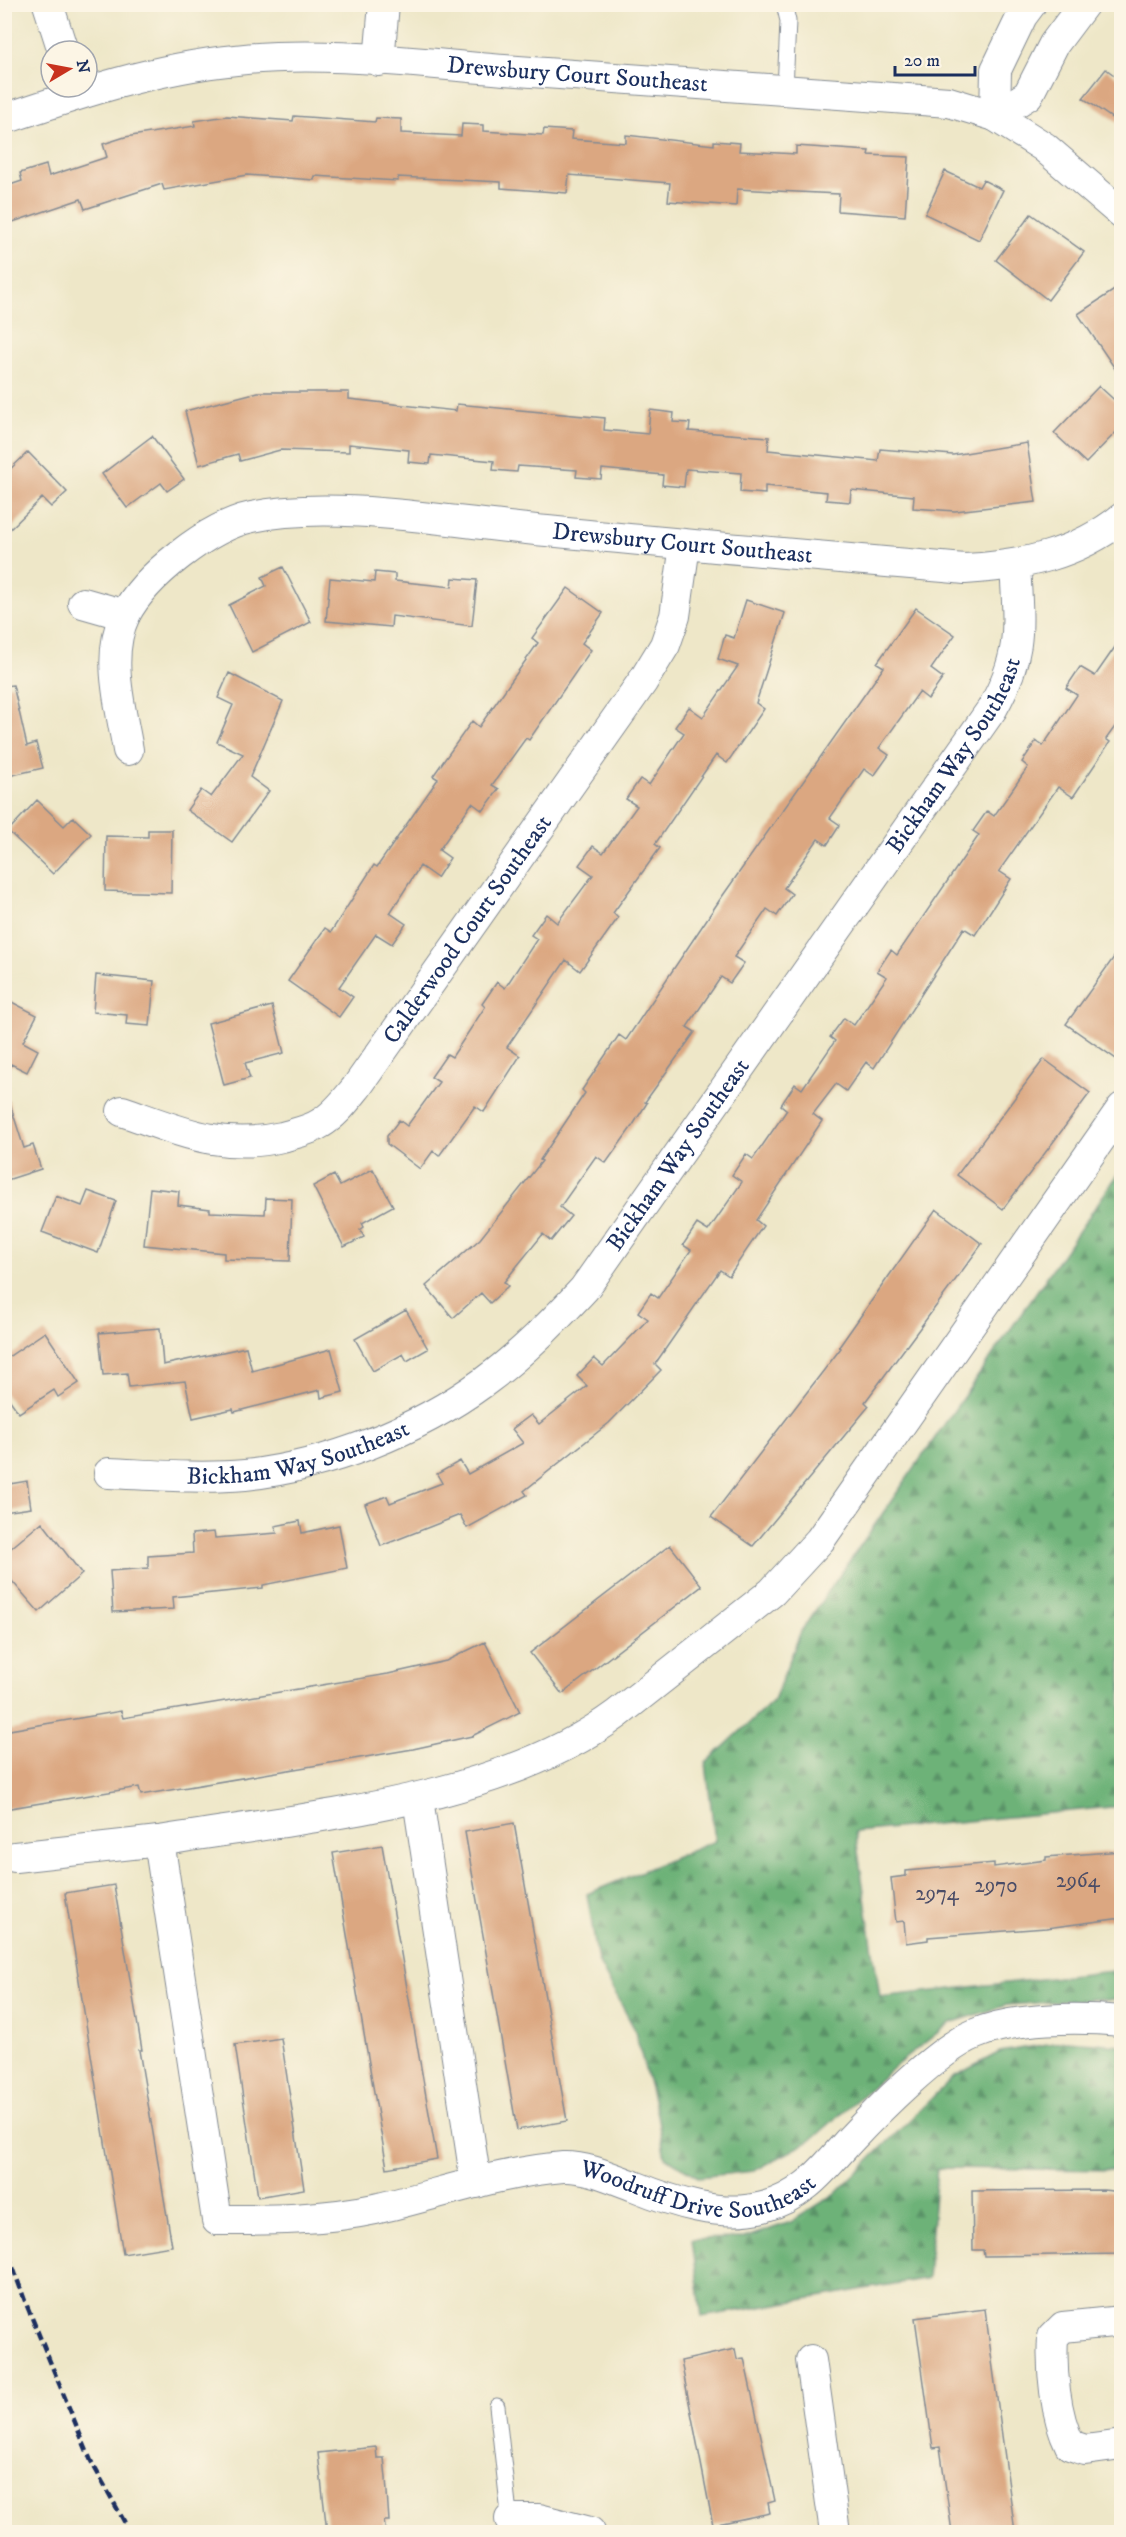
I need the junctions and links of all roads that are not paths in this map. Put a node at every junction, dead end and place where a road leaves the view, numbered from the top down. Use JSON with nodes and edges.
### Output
{"nodes":[{"id":1,"x":48,"y":4,"type":"edge"},
{"id":2,"x":384,"y":4,"type":"edge"},
{"id":3,"x":1031,"y":4,"type":"edge"},
{"id":4,"x":1084,"y":4,"type":"edge"},
{"id":5,"x":788,"y":7,"type":"edge"},
{"id":6,"x":59,"y":39,"type":"edge"},
{"id":7,"x":379,"y":61,"type":"junction"},
{"id":8,"x":99,"y":85,"type":"edge"},
{"id":9,"x":785,"y":90,"type":"junction"},
{"id":10,"x":56,"y":99,"type":"edge"},
{"id":11,"x":995,"y":116,"type":"junction"},
{"id":12,"x":4,"y":120,"type":"edge"},
{"id":13,"x":1122,"y":214,"type":"edge"},
{"id":14,"x":1122,"y":518,"type":"edge"},
{"id":15,"x":685,"y":545,"type":"junction"},
{"id":16,"x":1016,"y":564,"type":"junction"},
{"id":17,"x":83,"y":603,"type":"dead end"},
{"id":18,"x":125,"y":615,"type":"junction"},
{"id":19,"x":128,"y":750,"type":"dead end"},
{"id":20,"x":1122,"y":1108,"type":"edge"},
{"id":21,"x":122,"y":1111,"type":"dead end"},
{"id":22,"x":109,"y":1473,"type":"dead end"},
{"id":23,"x":418,"y":1799,"type":"junction"},
{"id":24,"x":159,"y":1841,"type":"junction"},
{"id":25,"x":15,"y":1857,"type":"dead end"},
{"id":26,"x":1122,"y":2020,"type":"edge"},
{"id":27,"x":476,"y":2183,"type":"junction"},
{"id":28,"x":1122,"y":2321,"type":"edge"},
{"id":29,"x":811,"y":2360,"type":"dead end"},
{"id":30,"x":497,"y":2406,"type":"dead end"},
{"id":31,"x":1122,"y":2445,"type":"edge"},
{"id":32,"x":511,"y":2526,"type":"edge"},
{"id":33,"x":590,"y":2532,"type":"edge"},
{"id":34,"x":835,"y":2532,"type":"edge"}],
"edges":[{"from":1,"to":6,"type":"street"},
{"from":2,"to":7,"type":"street"},
{"from":3,"to":11,"type":"street"},
{"from":4,"to":11,"type":"street"},
{"from":5,"to":9,"type":"lane"},
{"from":7,"to":8,"type":"street","name":"Drewsbury Court Southeast"},
{"from":7,"to":9,"type":"street","name":"Drewsbury Court Southeast"},
{"from":9,"to":11,"type":"street","name":"Drewsbury Court Southeast"},
{"from":10,"to":12,"type":"street","name":"Drewsbury Court Southeast"},
{"from":11,"to":13,"type":"street","name":"Drewsbury Court Southeast"},
{"from":14,"to":16,"type":"street","name":"Drewsbury Court Southeast"},
{"from":15,"to":16,"type":"street","name":"Drewsbury Court Southeast"},
{"from":15,"to":18,"type":"street","name":"Drewsbury Court Southeast"},
{"from":15,"to":21,"type":"street","name":"Calderwood Court Southeast"},
{"from":16,"to":22,"type":"street","name":"Bickham Way Southeast"},
{"from":17,"to":18,"type":"street"},
{"from":18,"to":19,"type":"street","name":"Drewsbury Court Southeast"},
{"from":20,"to":23,"type":"street"},
{"from":23,"to":24,"type":"street"},
{"from":23,"to":27,"type":"street"},
{"from":24,"to":25,"type":"street"},
{"from":24,"to":27,"type":"street","name":"Woodruff Drive Southeast"},
{"from":26,"to":27,"type":"street","name":"Woodruff Drive Southeast"},
{"from":28,"to":31,"type":"street"},
{"from":29,"to":34,"type":"street"},
{"from":30,"to":32,"type":"lane"},
{"from":32,"to":33,"type":"street"}]}
